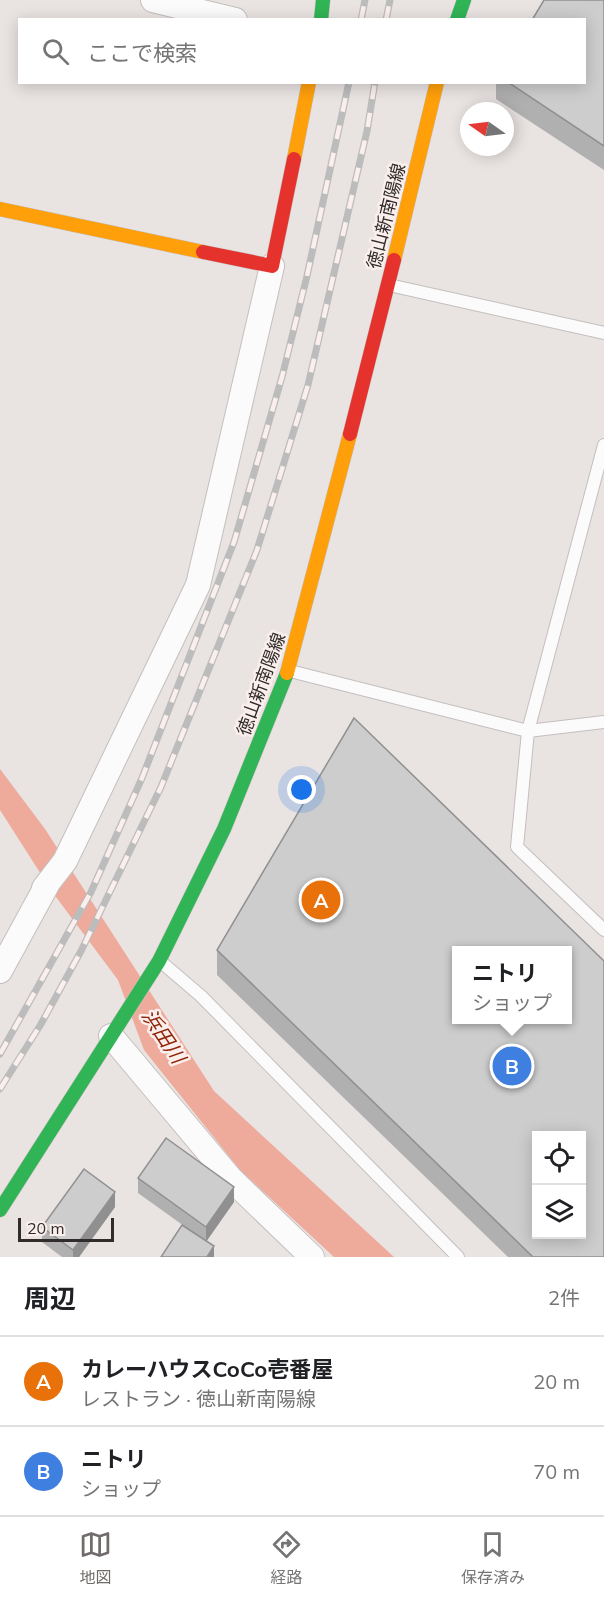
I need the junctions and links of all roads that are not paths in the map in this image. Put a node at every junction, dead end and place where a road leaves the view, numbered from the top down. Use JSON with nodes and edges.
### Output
{"nodes":[{"id":1,"x":153,"y":0,"type":"edge"},
{"id":2,"x":323,"y":0,"type":"edge"},
{"id":3,"x":464,"y":0,"type":"edge"},
{"id":4,"x":227,"y":18,"type":"edge"},
{"id":5,"x":321,"y":18,"type":"edge"},
{"id":6,"x":458,"y":18,"type":"edge"},
{"id":7,"x":309,"y":84,"type":"edge"},
{"id":8,"x":437,"y":84,"type":"edge"},
{"id":9,"x":0,"y":209,"type":"edge"},
{"id":10,"x":272,"y":266,"type":"junction"},
{"id":11,"x":388,"y":285,"type":"junction"},
{"id":12,"x":604,"y":333,"type":"edge"},
{"id":13,"x":604,"y":445,"type":"edge"},
{"id":14,"x":288,"y":671,"type":"junction"},
{"id":15,"x":604,"y":722,"type":"edge"},
{"id":16,"x":528,"y":731,"type":"junction"},
{"id":17,"x":604,"y":930,"type":"edge"},
{"id":18,"x":159,"y":961,"type":"junction"},
{"id":19,"x":0,"y":971,"type":"edge"},
{"id":20,"x":116,"y":1027,"type":"junction"},
{"id":21,"x":0,"y":1210,"type":"edge"},
{"id":22,"x":312,"y":1257,"type":"edge"},
{"id":23,"x":458,"y":1257,"type":"edge"}],
"edges":[{"from":1,"to":4,"type":"street"},
{"from":2,"to":5,"type":"main road"},
{"from":3,"to":6,"type":"main road"},
{"from":7,"to":10,"type":"main road"},
{"from":8,"to":11,"type":"main road","name":"徳山新南陽線"},
{"from":9,"to":10,"type":"main road"},
{"from":10,"to":19,"type":"street"},
{"from":11,"to":12,"type":"lane"},
{"from":11,"to":14,"type":"main road","name":"徳山新南陽線"},
{"from":13,"to":16,"type":"lane"},
{"from":14,"to":16,"type":"lane"},
{"from":14,"to":18,"type":"main road","name":"徳山新南陽線"},
{"from":15,"to":16,"type":"lane"},
{"from":16,"to":17,"type":"lane"},
{"from":18,"to":20,"type":"main road","name":"徳山新南陽線"},
{"from":18,"to":23,"type":"lane"},
{"from":20,"to":21,"type":"main road","name":"徳山新南陽線"},
{"from":20,"to":22,"type":"street"}]}
